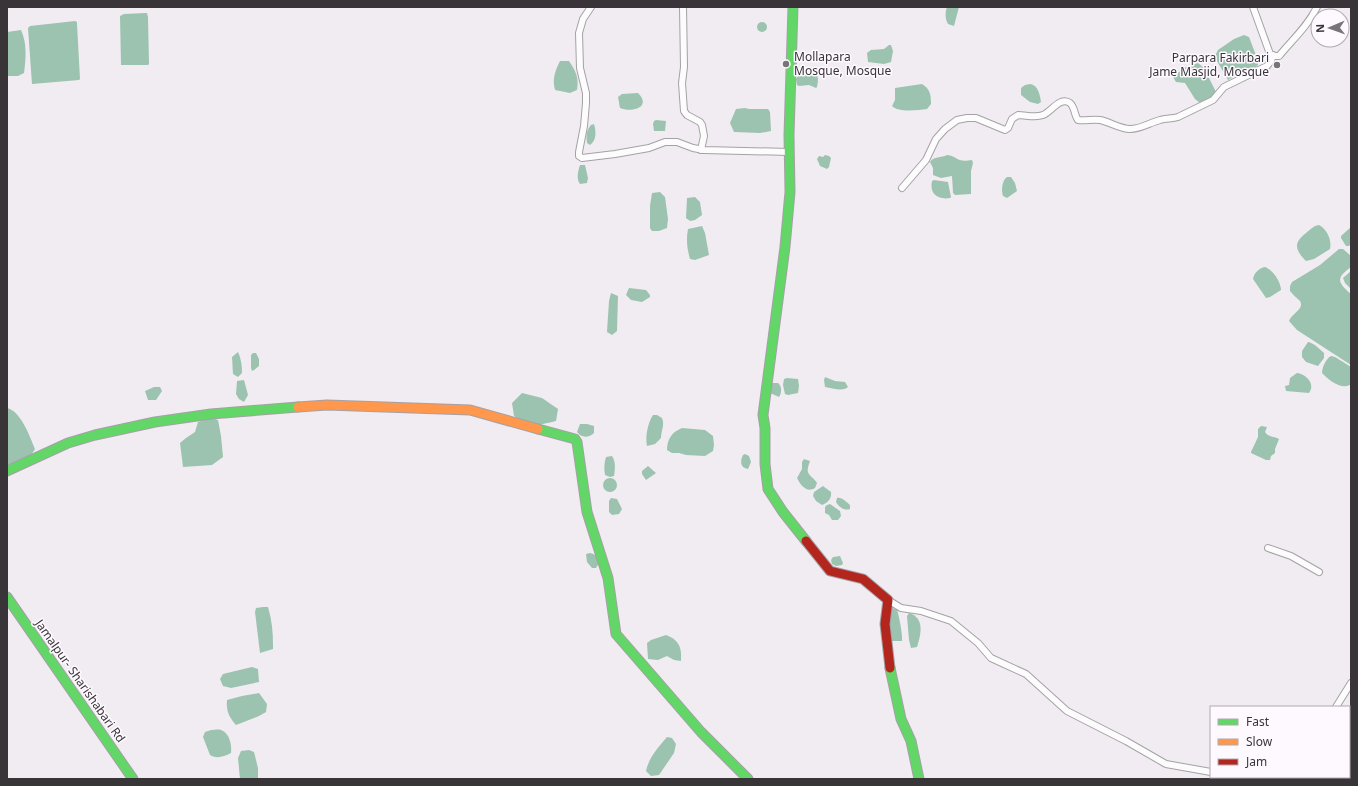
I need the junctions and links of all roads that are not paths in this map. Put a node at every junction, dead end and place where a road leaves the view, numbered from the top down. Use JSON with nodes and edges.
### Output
{"nodes":[{"id":1,"x":591,"y":7,"type":"edge"},
{"id":2,"x":683,"y":7,"type":"edge"},
{"id":3,"x":793,"y":7,"type":"edge"},
{"id":4,"x":1253,"y":7,"type":"edge"},
{"id":5,"x":1317,"y":7,"type":"edge"},
{"id":6,"x":1273,"y":56,"type":"junction"},
{"id":7,"x":701,"y":150,"type":"junction"},
{"id":8,"x":789,"y":152,"type":"junction"},
{"id":9,"x":902,"y":188,"type":"dead end"},
{"id":10,"x":7,"y":471,"type":"edge"},
{"id":11,"x":1268,"y":548,"type":"dead end"},
{"id":12,"x":1319,"y":572,"type":"dead end"},
{"id":13,"x":7,"y":597,"type":"edge"},
{"id":14,"x":888,"y":600,"type":"junction"},
{"id":15,"x":1351,"y":683,"type":"edge"},
{"id":16,"x":1337,"y":706,"type":"edge"},
{"id":17,"x":1210,"y":772,"type":"edge"},
{"id":18,"x":133,"y":779,"type":"edge"},
{"id":19,"x":748,"y":779,"type":"edge"},
{"id":20,"x":918,"y":779,"type":"edge"}],
"edges":[{"from":1,"to":7,"type":"street"},
{"from":2,"to":7,"type":"street"},
{"from":3,"to":8,"type":"street"},
{"from":4,"to":6,"type":"street"},
{"from":5,"to":6,"type":"street"},
{"from":6,"to":9,"type":"street"},
{"from":7,"to":8,"type":"street"},
{"from":8,"to":14,"type":"street"},
{"from":10,"to":19,"type":"street"},
{"from":11,"to":12,"type":"street"},
{"from":13,"to":18,"type":"street","name":"Jamalpur- Sharishabari Rd"},
{"from":14,"to":17,"type":"street"},
{"from":14,"to":20,"type":"street"},
{"from":15,"to":16,"type":"street"}]}
